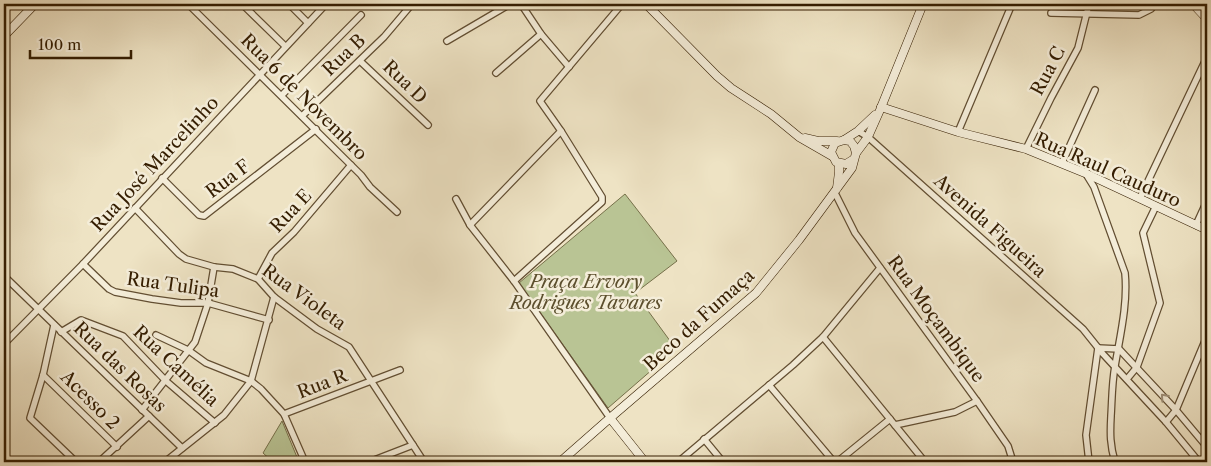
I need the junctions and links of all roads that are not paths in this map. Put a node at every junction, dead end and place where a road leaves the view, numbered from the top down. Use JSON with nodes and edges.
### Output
{"nodes":[{"id":1,"x":35,"y":4,"type":"edge"},
{"id":2,"x":188,"y":4,"type":"edge"},
{"id":3,"x":242,"y":4,"type":"edge"},
{"id":4,"x":289,"y":4,"type":"edge"},
{"id":5,"x":326,"y":4,"type":"edge"},
{"id":6,"x":412,"y":4,"type":"edge"},
{"id":7,"x":510,"y":4,"type":"edge"},
{"id":8,"x":521,"y":4,"type":"edge"},
{"id":9,"x":622,"y":4,"type":"edge"},
{"id":10,"x":646,"y":4,"type":"edge"},
{"id":11,"x":923,"y":4,"type":"edge"},
{"id":12,"x":1012,"y":4,"type":"edge"},
{"id":13,"x":1089,"y":4,"type":"edge"},
{"id":14,"x":1156,"y":4,"type":"edge"},
{"id":15,"x":1193,"y":4,"type":"edge"},
{"id":16,"x":1052,"y":13,"type":"dead end"},
{"id":17,"x":1086,"y":14,"type":"junction"},
{"id":18,"x":361,"y":15,"type":"dead end"},
{"id":19,"x":1207,"y":19,"type":"edge"},
{"id":20,"x":308,"y":22,"type":"junction"},
{"id":21,"x":541,"y":34,"type":"junction"},
{"id":22,"x":4,"y":36,"type":"edge"},
{"id":23,"x":447,"y":41,"type":"dead end"},
{"id":24,"x":285,"y":46,"type":"junction"},
{"id":25,"x":1207,"y":57,"type":"edge"},
{"id":26,"x":360,"y":61,"type":"junction"},
{"id":27,"x":569,"y":67,"type":"junction"},
{"id":28,"x":260,"y":73,"type":"junction"},
{"id":29,"x":496,"y":73,"type":"dead end"},
{"id":30,"x":1095,"y":90,"type":"dead end"},
{"id":31,"x":282,"y":95,"type":"junction"},
{"id":32,"x":880,"y":108,"type":"junction"},
{"id":33,"x":302,"y":116,"type":"junction"},
{"id":34,"x":428,"y":125,"type":"dead end"},
{"id":35,"x":316,"y":129,"type":"junction"},
{"id":36,"x":561,"y":131,"type":"junction"},
{"id":37,"x":858,"y":131,"type":"junction"},
{"id":38,"x":958,"y":132,"type":"junction"},
{"id":39,"x":799,"y":137,"type":"junction"},
{"id":40,"x":868,"y":137,"type":"junction"},
{"id":41,"x":841,"y":140,"type":"junction"},
{"id":42,"x":1026,"y":149,"type":"junction"},
{"id":43,"x":832,"y":156,"type":"junction"},
{"id":44,"x":855,"y":156,"type":"junction"},
{"id":45,"x":1062,"y":163,"type":"junction"},
{"id":46,"x":839,"y":164,"type":"junction"},
{"id":47,"x":351,"y":165,"type":"junction"},
{"id":48,"x":1085,"y":172,"type":"junction"},
{"id":49,"x":162,"y":178,"type":"junction"},
{"id":50,"x":1097,"y":178,"type":"junction"},
{"id":51,"x":1094,"y":187,"type":"junction"},
{"id":52,"x":836,"y":192,"type":"junction"},
{"id":53,"x":1140,"y":198,"type":"junction"},
{"id":54,"x":456,"y":199,"type":"dead end"},
{"id":55,"x":1207,"y":201,"type":"edge"},
{"id":56,"x":1156,"y":206,"type":"junction"},
{"id":57,"x":135,"y":208,"type":"junction"},
{"id":58,"x":397,"y":212,"type":"dead end"},
{"id":59,"x":470,"y":225,"type":"junction"},
{"id":60,"x":1196,"y":225,"type":"junction"},
{"id":61,"x":1207,"y":230,"type":"edge"},
{"id":62,"x":83,"y":264,"type":"junction"},
{"id":63,"x":214,"y":267,"type":"junction"},
{"id":64,"x":880,"y":268,"type":"junction"},
{"id":65,"x":4,"y":276,"type":"edge"},
{"id":66,"x":258,"y":279,"type":"junction"},
{"id":67,"x":514,"y":281,"type":"junction"},
{"id":68,"x":274,"y":297,"type":"junction"},
{"id":69,"x":208,"y":303,"type":"junction"},
{"id":70,"x":37,"y":309,"type":"junction"},
{"id":71,"x":269,"y":320,"type":"junction"},
{"id":72,"x":54,"y":325,"type":"junction"},
{"id":73,"x":62,"y":332,"type":"junction"},
{"id":74,"x":156,"y":335,"type":"dead end"},
{"id":75,"x":1207,"y":336,"type":"edge"},
{"id":76,"x":822,"y":337,"type":"junction"},
{"id":77,"x":4,"y":344,"type":"edge"},
{"id":78,"x":1098,"y":348,"type":"junction"},
{"id":79,"x":1119,"y":349,"type":"junction"},
{"id":80,"x":188,"y":350,"type":"junction"},
{"id":81,"x":1115,"y":366,"type":"junction"},
{"id":82,"x":1137,"y":367,"type":"junction"},
{"id":83,"x":400,"y":370,"type":"dead end"},
{"id":84,"x":43,"y":375,"type":"junction"},
{"id":85,"x":1127,"y":379,"type":"junction"},
{"id":86,"x":166,"y":381,"type":"junction"},
{"id":87,"x":251,"y":381,"type":"junction"},
{"id":88,"x":370,"y":381,"type":"junction"},
{"id":89,"x":769,"y":385,"type":"junction"},
{"id":90,"x":977,"y":401,"type":"junction"},
{"id":91,"x":142,"y":410,"type":"junction"},
{"id":92,"x":1176,"y":410,"type":"junction"},
{"id":93,"x":284,"y":414,"type":"junction"},
{"id":94,"x":149,"y":416,"type":"junction"},
{"id":95,"x":610,"y":418,"type":"junction"},
{"id":96,"x":890,"y":419,"type":"junction"},
{"id":97,"x":1166,"y":422,"type":"junction"},
{"id":98,"x":215,"y":423,"type":"junction"},
{"id":99,"x":895,"y":424,"type":"junction"},
{"id":100,"x":704,"y":440,"type":"junction"},
{"id":101,"x":413,"y":445,"type":"junction"},
{"id":102,"x":116,"y":447,"type":"junction"},
{"id":103,"x":1207,"y":447,"type":"edge"},
{"id":104,"x":182,"y":448,"type":"junction"},
{"id":105,"x":76,"y":462,"type":"edge"},
{"id":106,"x":99,"y":462,"type":"edge"},
{"id":107,"x":165,"y":462,"type":"edge"},
{"id":108,"x":305,"y":462,"type":"edge"},
{"id":109,"x":369,"y":462,"type":"edge"},
{"id":110,"x":424,"y":462,"type":"edge"},
{"id":111,"x":560,"y":462,"type":"edge"},
{"id":112,"x":645,"y":462,"type":"edge"},
{"id":113,"x":678,"y":462,"type":"edge"},
{"id":114,"x":723,"y":462,"type":"edge"},
{"id":115,"x":836,"y":462,"type":"edge"},
{"id":116,"x":925,"y":462,"type":"edge"},
{"id":117,"x":1013,"y":462,"type":"edge"},
{"id":118,"x":1089,"y":462,"type":"edge"},
{"id":119,"x":1115,"y":462,"type":"edge"},
{"id":120,"x":1199,"y":462,"type":"edge"}],
"edges":[{"from":1,"to":22,"type":"street"},
{"from":2,"to":28,"type":"street","name":"Rua 6 de Novembro"},
{"from":3,"to":24,"type":"street"},
{"from":4,"to":20,"type":"street"},
{"from":5,"to":20,"type":"street","name":"Rua José Marcelinho"},
{"from":6,"to":26,"type":"street","name":"Rua B"},
{"from":7,"to":23,"type":"street"},
{"from":8,"to":21,"type":"street"},
{"from":9,"to":27,"type":"street"},
{"from":10,"to":39,"type":"street"},
{"from":11,"to":32,"type":"street","name":"Beco da Fumaça"},
{"from":12,"to":38,"type":"street"},
{"from":13,"to":17,"type":"street","name":"Rua C"},
{"from":14,"to":17,"type":"street"},
{"from":15,"to":19,"type":"street"},
{"from":16,"to":17,"type":"street"},
{"from":17,"to":42,"type":"street","name":"Rua C"},
{"from":18,"to":31,"type":"street"},
{"from":20,"to":24,"type":"street","name":"Rua José Marcelinho"},
{"from":21,"to":27,"type":"street"},
{"from":21,"to":29,"type":"street"},
{"from":24,"to":28,"type":"street","name":"Rua José Marcelinho"},
{"from":25,"to":53,"type":"street"},
{"from":26,"to":33,"type":"street","name":"Rua B"},
{"from":26,"to":34,"type":"street","name":"Rua D"},
{"from":27,"to":36,"type":"street"},
{"from":28,"to":31,"type":"street","name":"Rua 6 de Novembro"},
{"from":28,"to":49,"type":"street","name":"Rua José Marcelinho"},
{"from":30,"to":45,"type":"street"},
{"from":31,"to":33,"type":"street","name":"Rua 6 de Novembro"},
{"from":32,"to":37,"type":"street"},
{"from":32,"to":38,"type":"street","name":"Rua Raul Cauduro"},
{"from":32,"to":40,"type":"street","name":"Beco da Fumaça"},
{"from":33,"to":35,"type":"street","name":"Rua 6 de Novembro"},
{"from":35,"to":47,"type":"street","name":"Rua 6 de Novembro"},
{"from":35,"to":49,"type":"street","name":"Rua F"},
{"from":36,"to":59,"type":"street"},
{"from":36,"to":67,"type":"street"},
{"from":37,"to":40,"type":"street","name":"Avenida Figueira"},
{"from":37,"to":41,"type":"street"},
{"from":38,"to":42,"type":"street","name":"Rua Raul Cauduro"},
{"from":39,"to":41,"type":"street"},
{"from":39,"to":43,"type":"street"},
{"from":40,"to":44,"type":"street","name":"Beco da Fumaça"},
{"from":40,"to":78,"type":"street","name":"Avenida Figueira"},
{"from":41,"to":43,"type":"street"},
{"from":41,"to":44,"type":"street"},
{"from":42,"to":45,"type":"street","name":"Rua Raul Cauduro"},
{"from":43,"to":46,"type":"street"},
{"from":44,"to":46,"type":"street"},
{"from":44,"to":52,"type":"street","name":"Beco da Fumaça"},
{"from":45,"to":48,"type":"street","name":"Rua Raul Cauduro"},
{"from":46,"to":52,"type":"street"},
{"from":47,"to":58,"type":"street","name":"Rua 6 de Novembro"},
{"from":47,"to":66,"type":"street","name":"Rua E"},
{"from":48,"to":50,"type":"street","name":"Rua Raul Cauduro"},
{"from":48,"to":51,"type":"street"},
{"from":49,"to":57,"type":"street","name":"Rua José Marcelinho"},
{"from":50,"to":51,"type":"street"},
{"from":50,"to":53,"type":"street","name":"Rua Raul Cauduro"},
{"from":51,"to":79,"type":"street"},
{"from":52,"to":64,"type":"street","name":"Rua Moçambique"},
{"from":52,"to":95,"type":"street","name":"Beco da Fumaça"},
{"from":53,"to":56,"type":"street","name":"Rua Raul Cauduro"},
{"from":54,"to":59,"type":"street"},
{"from":55,"to":60,"type":"street"},
{"from":56,"to":60,"type":"street","name":"Rua Raul Cauduro"},
{"from":56,"to":82,"type":"street"},
{"from":57,"to":62,"type":"street","name":"Rua José Marcelinho"},
{"from":57,"to":63,"type":"street","name":"Rua Violeta"},
{"from":59,"to":67,"type":"street"},
{"from":60,"to":61,"type":"street","name":"Rua Raul Cauduro"},
{"from":62,"to":69,"type":"street","name":"Rua Tulipa"},
{"from":62,"to":70,"type":"street","name":"Rua José Marcelinho"},
{"from":63,"to":66,"type":"street","name":"Rua Violeta"},
{"from":63,"to":69,"type":"street"},
{"from":64,"to":76,"type":"street"},
{"from":64,"to":90,"type":"street","name":"Rua Moçambique"},
{"from":65,"to":70,"type":"street","name":"Rua das Rosas"},
{"from":66,"to":68,"type":"street","name":"Rua Violeta"},
{"from":67,"to":95,"type":"street"},
{"from":68,"to":71,"type":"street"},
{"from":68,"to":88,"type":"street","name":"Rua Violeta"},
{"from":69,"to":71,"type":"street","name":"Rua Tulipa"},
{"from":69,"to":80,"type":"street"},
{"from":70,"to":72,"type":"street","name":"Rua das Rosas"},
{"from":70,"to":77,"type":"street","name":"Rua José Marcelinho"},
{"from":71,"to":87,"type":"street"},
{"from":72,"to":73,"type":"street","name":"Rua das Rosas"},
{"from":72,"to":84,"type":"street"},
{"from":73,"to":86,"type":"street","name":"Rua Camélia"},
{"from":73,"to":91,"type":"street","name":"Rua das Rosas"},
{"from":74,"to":80,"type":"street"},
{"from":75,"to":92,"type":"street"},
{"from":76,"to":89,"type":"street"},
{"from":76,"to":96,"type":"street"},
{"from":78,"to":79,"type":"street"},
{"from":78,"to":81,"type":"street","name":"Avenida Figueira"},
{"from":78,"to":118,"type":"street"},
{"from":79,"to":81,"type":"street"},
{"from":79,"to":82,"type":"street"},
{"from":80,"to":86,"type":"street"},
{"from":80,"to":87,"type":"street"},
{"from":81,"to":85,"type":"street","name":"Avenida Figueira"},
{"from":81,"to":119,"type":"street"},
{"from":82,"to":85,"type":"street"},
{"from":92,"to":82,"type":"street","one_way":true},
{"from":83,"to":88,"type":"street","name":"Rua R"},
{"from":84,"to":102,"type":"street","name":"Acesso 2"},
{"from":84,"to":105,"type":"street"},
{"from":85,"to":97,"type":"street","name":"Avenida Figueira"},
{"from":86,"to":91,"type":"street"},
{"from":86,"to":98,"type":"street","name":"Rua Camélia"},
{"from":87,"to":93,"type":"street"},
{"from":87,"to":98,"type":"street"},
{"from":88,"to":93,"type":"street","name":"Rua R"},
{"from":88,"to":101,"type":"street","name":"Rua Violeta"},
{"from":89,"to":100,"type":"street"},
{"from":89,"to":115,"type":"street"},
{"from":90,"to":99,"type":"street"},
{"from":90,"to":117,"type":"street","name":"Rua Moçambique"},
{"from":91,"to":94,"type":"street","name":"Rua das Rosas"},
{"from":92,"to":97,"type":"street"},
{"from":92,"to":103,"type":"street"},
{"from":93,"to":108,"type":"street"},
{"from":94,"to":102,"type":"street"},
{"from":94,"to":104,"type":"street","name":"Rua das Rosas"},
{"from":95,"to":111,"type":"street","name":"Beco da Fumaça"},
{"from":95,"to":112,"type":"street"},
{"from":96,"to":99,"type":"street"},
{"from":96,"to":115,"type":"street"},
{"from":97,"to":120,"type":"street","name":"Avenida Figueira"},
{"from":98,"to":104,"type":"street"},
{"from":99,"to":116,"type":"street"},
{"from":100,"to":113,"type":"street"},
{"from":100,"to":114,"type":"street"},
{"from":101,"to":109,"type":"street"},
{"from":101,"to":110,"type":"street","name":"Rua Violeta"},
{"from":102,"to":106,"type":"street"},
{"from":104,"to":107,"type":"street"}]}
